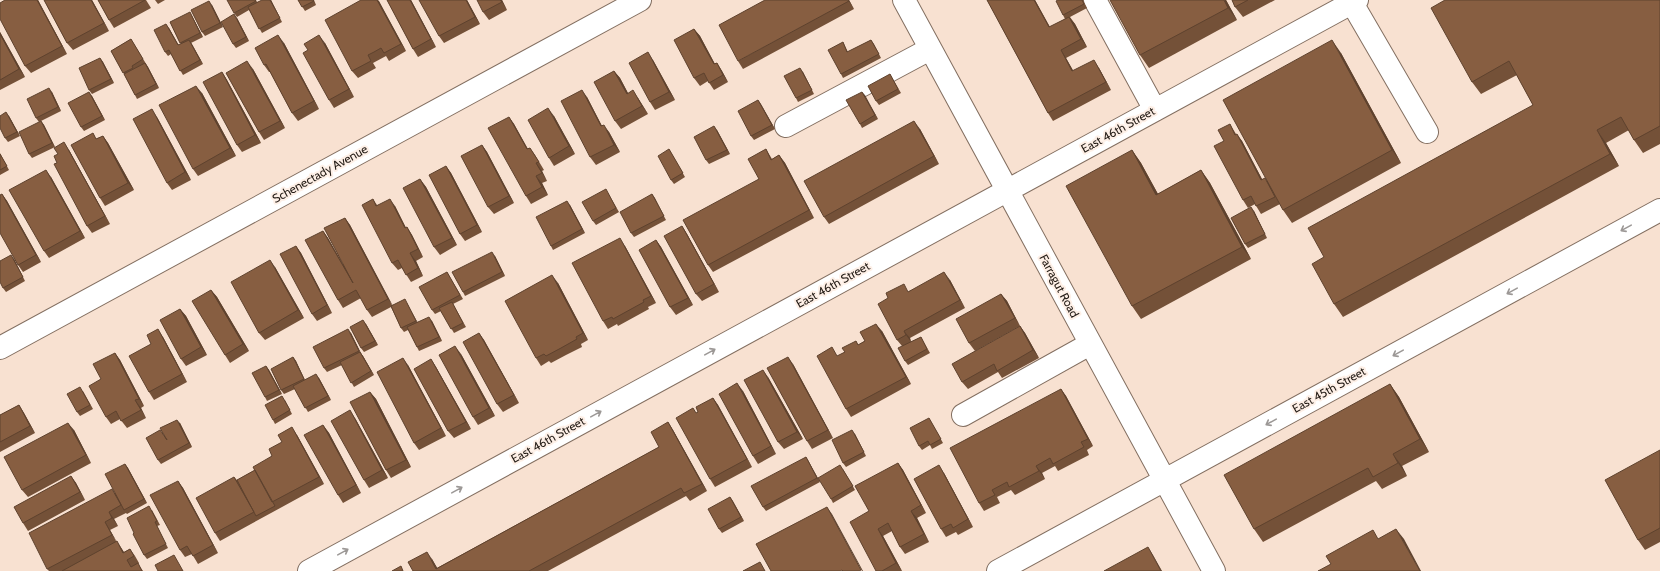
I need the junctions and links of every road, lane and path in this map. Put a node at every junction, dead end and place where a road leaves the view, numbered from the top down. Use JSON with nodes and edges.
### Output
{"nodes":[{"id":1,"x":640,"y":0,"type":"edge"},
{"id":2,"x":904,"y":0,"type":"edge"},
{"id":3,"x":1095,"y":0,"type":"edge"},
{"id":4,"x":1355,"y":1,"type":"edge"},
{"id":5,"x":930,"y":49,"type":"junction"},
{"id":6,"x":1155,"y":110,"type":"junction"},
{"id":7,"x":786,"y":126,"type":"dead end"},
{"id":8,"x":1427,"y":132,"type":"dead end"},
{"id":9,"x":1008,"y":191,"type":"junction"},
{"id":10,"x":1660,"y":210,"type":"edge"},
{"id":11,"x":1090,"y":344,"type":"junction"},
{"id":12,"x":0,"y":348,"type":"edge"},
{"id":13,"x":963,"y":415,"type":"dead end"},
{"id":14,"x":1164,"y":480,"type":"junction"},
{"id":15,"x":1002,"y":570,"type":"edge"},
{"id":16,"x":309,"y":571,"type":"edge"},
{"id":17,"x":1214,"y":571,"type":"edge"}],
"edges":[{"from":1,"to":12,"type":"street","name":"Schenectady Avenue"},
{"from":2,"to":5,"type":"street","name":"Farragut Road"},
{"from":3,"to":6,"type":"street"},
{"from":4,"to":6,"type":"street","name":"East 46th Street"},
{"from":4,"to":8,"type":"street"},
{"from":5,"to":7,"type":"street"},
{"from":5,"to":9,"type":"street","name":"Farragut Road"},
{"from":6,"to":9,"type":"street","name":"East 46th Street"},
{"from":9,"to":11,"type":"street","name":"Farragut Road"},
{"from":16,"to":9,"type":"street","name":"East 46th Street","one_way":true},
{"from":10,"to":14,"type":"street","name":"East 45th Street","one_way":true},
{"from":11,"to":13,"type":"street"},
{"from":11,"to":14,"type":"street","name":"Farragut Road"},
{"from":14,"to":15,"type":"street","name":"East 45th Street"},
{"from":14,"to":17,"type":"street","name":"Farragut Road"}]}
